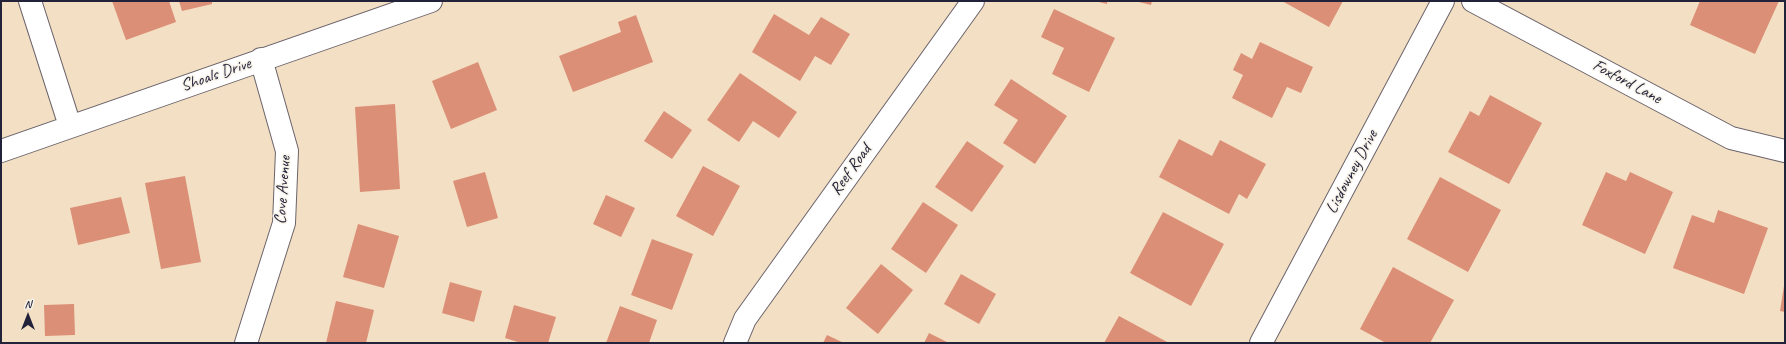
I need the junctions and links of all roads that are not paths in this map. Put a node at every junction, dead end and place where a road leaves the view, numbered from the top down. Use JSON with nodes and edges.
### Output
{"nodes":[{"id":1,"x":30,"y":1,"type":"edge"},
{"id":2,"x":431,"y":1,"type":"edge"},
{"id":3,"x":973,"y":1,"type":"edge"},
{"id":4,"x":1443,"y":1,"type":"edge"},
{"id":5,"x":1473,"y":1,"type":"edge"},
{"id":6,"x":261,"y":59,"type":"junction"},
{"id":7,"x":70,"y":126,"type":"junction"},
{"id":8,"x":1,"y":151,"type":"edge"},
{"id":9,"x":1785,"y":151,"type":"edge"},
{"id":10,"x":246,"y":343,"type":"edge"},
{"id":11,"x":735,"y":343,"type":"edge"},
{"id":12,"x":1261,"y":343,"type":"edge"}],
"edges":[{"from":1,"to":7,"type":"street"},
{"from":2,"to":6,"type":"street","name":"Shoals Drive"},
{"from":3,"to":11,"type":"street","name":"Reef Road"},
{"from":4,"to":12,"type":"street","name":"Lisdowney Drive"},
{"from":5,"to":9,"type":"street","name":"Foxford Lane"},
{"from":6,"to":7,"type":"street","name":"Shoals Drive"},
{"from":6,"to":10,"type":"street","name":"Cove Avenue"},
{"from":7,"to":8,"type":"street","name":"Shoals Drive"}]}
